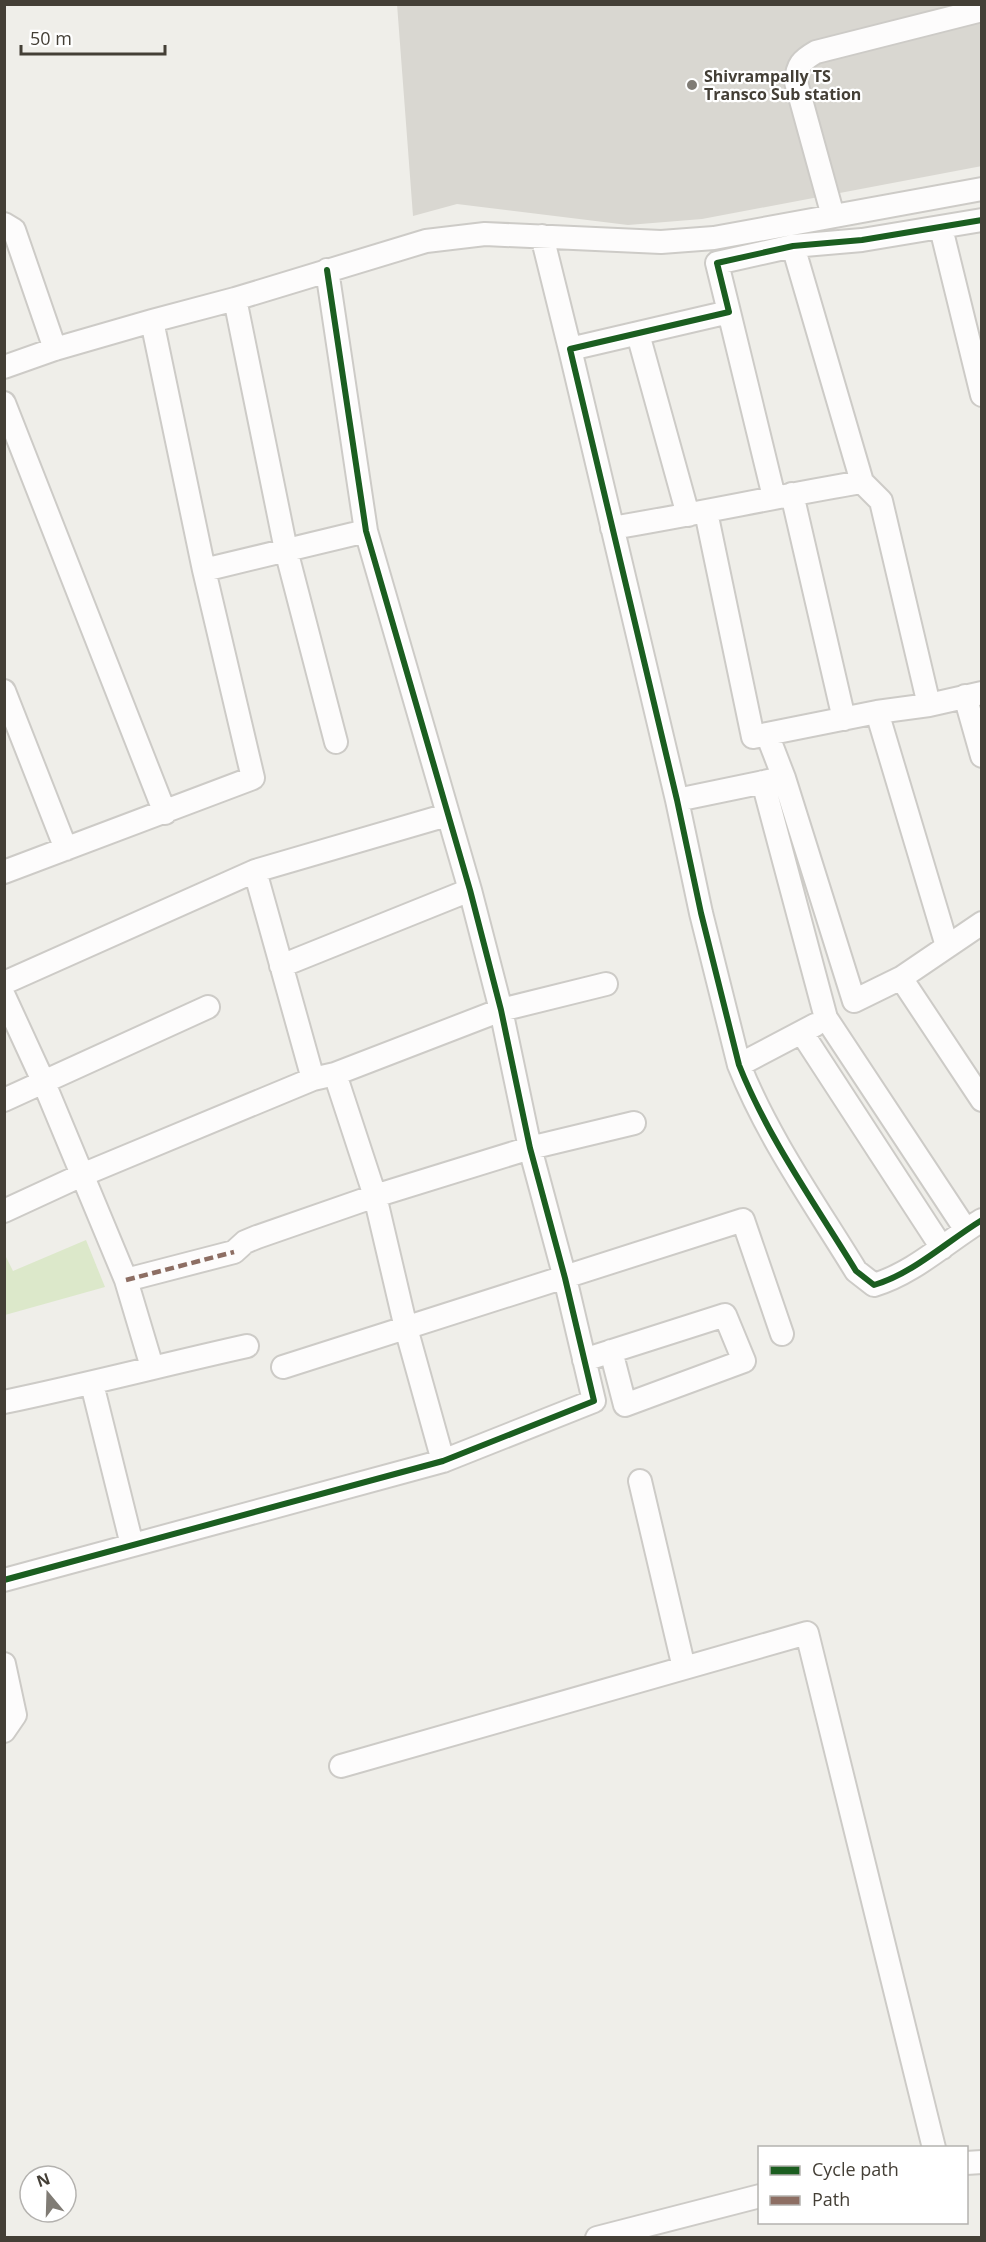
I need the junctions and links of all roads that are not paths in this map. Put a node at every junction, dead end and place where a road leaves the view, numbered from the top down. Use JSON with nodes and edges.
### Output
{"nodes":[{"id":1,"x":981,"y":10,"type":"edge"},
{"id":2,"x":981,"y":189,"type":"edge"},
{"id":3,"x":880,"y":207,"type":"junction"},
{"id":4,"x":856,"y":212,"type":"junction"},
{"id":5,"x":833,"y":216,"type":"junction"},
{"id":6,"x":981,"y":220,"type":"edge"},
{"id":7,"x":4,"y":224,"type":"edge"},
{"id":8,"x":941,"y":228,"type":"junction"},
{"id":9,"x":542,"y":236,"type":"junction"},
{"id":10,"x":887,"y":236,"type":"junction"},
{"id":11,"x":862,"y":240,"type":"junction"},
{"id":12,"x":793,"y":246,"type":"junction"},
{"id":13,"x":327,"y":270,"type":"junction"},
{"id":14,"x":235,"y":299,"type":"junction"},
{"id":15,"x":729,"y":312,"type":"junction"},
{"id":16,"x":152,"y":321,"type":"junction"},
{"id":17,"x":638,"y":334,"type":"junction"},
{"id":18,"x":55,"y":349,"type":"junction"},
{"id":19,"x":570,"y":349,"type":"junction"},
{"id":20,"x":4,"y":368,"type":"edge"},
{"id":21,"x":981,"y":394,"type":"edge"},
{"id":22,"x":4,"y":403,"type":"edge"},
{"id":23,"x":862,"y":482,"type":"junction"},
{"id":24,"x":783,"y":496,"type":"junction"},
{"id":25,"x":697,"y":514,"type":"junction"},
{"id":26,"x":612,"y":528,"type":"junction"},
{"id":27,"x":366,"y":531,"type":"junction"},
{"id":28,"x":286,"y":550,"type":"junction"},
{"id":29,"x":204,"y":570,"type":"junction"},
{"id":30,"x":4,"y":691,"type":"edge"},
{"id":31,"x":973,"y":694,"type":"edge"},
{"id":32,"x":929,"y":705,"type":"junction"},
{"id":33,"x":877,"y":712,"type":"junction"},
{"id":34,"x":844,"y":718,"type":"junction"},
{"id":35,"x":767,"y":734,"type":"junction"},
{"id":36,"x":336,"y":742,"type":"dead end"},
{"id":37,"x":981,"y":756,"type":"edge"},
{"id":38,"x":773,"y":780,"type":"junction"},
{"id":39,"x":677,"y":800,"type":"junction"},
{"id":40,"x":165,"y":813,"type":"junction"},
{"id":41,"x":447,"y":815,"type":"junction"},
{"id":42,"x":685,"y":838,"type":"junction"},
{"id":43,"x":66,"y":849,"type":"junction"},
{"id":44,"x":255,"y":871,"type":"junction"},
{"id":45,"x":4,"y":872,"type":"edge"},
{"id":46,"x":470,"y":890,"type":"junction"},
{"id":47,"x":690,"y":917,"type":"dead end"},
{"id":48,"x":981,"y":923,"type":"edge"},
{"id":49,"x":947,"y":946,"type":"junction"},
{"id":50,"x":282,"y":966,"type":"junction"},
{"id":51,"x":901,"y":978,"type":"junction"},
{"id":52,"x":4,"y":983,"type":"edge"},
{"id":53,"x":606,"y":984,"type":"dead end"},
{"id":54,"x":4,"y":996,"type":"edge"},
{"id":55,"x":854,"y":1001,"type":"junction"},
{"id":56,"x":208,"y":1007,"type":"dead end"},
{"id":57,"x":501,"y":1010,"type":"junction"},
{"id":58,"x":938,"y":1011,"type":"dead end"},
{"id":59,"x":826,"y":1018,"type":"junction"},
{"id":60,"x":802,"y":1033,"type":"junction"},
{"id":61,"x":739,"y":1065,"type":"junction"},
{"id":62,"x":965,"y":1076,"type":"junction"},
{"id":63,"x":324,"y":1077,"type":"junction"},
{"id":64,"x":44,"y":1083,"type":"junction"},
{"id":65,"x":4,"y":1100,"type":"edge"},
{"id":66,"x":981,"y":1100,"type":"edge"},
{"id":67,"x":634,"y":1123,"type":"dead end"},
{"id":68,"x":530,"y":1148,"type":"junction"},
{"id":69,"x":82,"y":1175,"type":"junction"},
{"id":70,"x":375,"y":1196,"type":"junction"},
{"id":71,"x":4,"y":1211,"type":"edge"},
{"id":72,"x":974,"y":1225,"type":"edge"},
{"id":73,"x":942,"y":1248,"type":"junction"},
{"id":74,"x":565,"y":1278,"type":"junction"},
{"id":75,"x":126,"y":1280,"type":"junction"},
{"id":76,"x":406,"y":1328,"type":"junction"},
{"id":77,"x":782,"y":1334,"type":"dead end"},
{"id":78,"x":247,"y":1346,"type":"dead end"},
{"id":79,"x":611,"y":1351,"type":"junction"},
{"id":80,"x":584,"y":1360,"type":"junction"},
{"id":81,"x":152,"y":1367,"type":"junction"},
{"id":82,"x":283,"y":1367,"type":"dead end"},
{"id":83,"x":92,"y":1384,"type":"junction"},
{"id":84,"x":4,"y":1402,"type":"edge"},
{"id":85,"x":443,"y":1461,"type":"junction"},
{"id":86,"x":639,"y":1481,"type":"dead end"},
{"id":87,"x":132,"y":1545,"type":"junction"},
{"id":88,"x":4,"y":1580,"type":"edge"},
{"id":89,"x":4,"y":1664,"type":"edge"},
{"id":90,"x":684,"y":1668,"type":"junction"},
{"id":91,"x":4,"y":1731,"type":"edge"},
{"id":92,"x":341,"y":1766,"type":"dead end"},
{"id":93,"x":934,"y":2146,"type":"edge"},
{"id":94,"x":758,"y":2196,"type":"edge"},
{"id":95,"x":597,"y":2238,"type":"edge"}],
"edges":[{"from":1,"to":5,"type":"street"},
{"from":2,"to":3,"type":"street"},
{"from":3,"to":4,"type":"street"},
{"from":3,"to":10,"type":"street"},
{"from":4,"to":5,"type":"street"},
{"from":4,"to":11,"type":"street"},
{"from":5,"to":9,"type":"street"},
{"from":6,"to":8,"type":"street"},
{"from":7,"to":18,"type":"street"},
{"from":8,"to":10,"type":"street"},
{"from":8,"to":21,"type":"street"},
{"from":9,"to":13,"type":"street"},
{"from":9,"to":19,"type":"street"},
{"from":10,"to":11,"type":"street"},
{"from":11,"to":12,"type":"street"},
{"from":12,"to":15,"type":"street"},
{"from":12,"to":23,"type":"street"},
{"from":13,"to":14,"type":"street"},
{"from":13,"to":27,"type":"street"},
{"from":14,"to":16,"type":"street"},
{"from":14,"to":28,"type":"street"},
{"from":15,"to":17,"type":"street"},
{"from":15,"to":24,"type":"street"},
{"from":16,"to":18,"type":"street"},
{"from":16,"to":29,"type":"street"},
{"from":17,"to":19,"type":"street"},
{"from":17,"to":25,"type":"street"},
{"from":18,"to":20,"type":"street"},
{"from":19,"to":26,"type":"street"},
{"from":22,"to":40,"type":"street"},
{"from":23,"to":24,"type":"street"},
{"from":23,"to":32,"type":"street"},
{"from":24,"to":25,"type":"street"},
{"from":24,"to":34,"type":"street"},
{"from":25,"to":26,"type":"street"},
{"from":25,"to":35,"type":"street"},
{"from":26,"to":39,"type":"street"},
{"from":27,"to":28,"type":"street"},
{"from":27,"to":41,"type":"street"},
{"from":28,"to":29,"type":"street"},
{"from":28,"to":36,"type":"street"},
{"from":29,"to":40,"type":"street"},
{"from":30,"to":43,"type":"street"},
{"from":31,"to":32,"type":"street"},
{"from":31,"to":37,"type":"street"},
{"from":32,"to":33,"type":"street"},
{"from":33,"to":34,"type":"street"},
{"from":33,"to":49,"type":"street"},
{"from":34,"to":35,"type":"street"},
{"from":35,"to":38,"type":"street"},
{"from":38,"to":39,"type":"street"},
{"from":38,"to":55,"type":"street"},
{"from":38,"to":59,"type":"street"},
{"from":39,"to":42,"type":"street"},
{"from":40,"to":43,"type":"street"},
{"from":41,"to":44,"type":"street"},
{"from":41,"to":46,"type":"street"},
{"from":42,"to":47,"type":"street"},
{"from":42,"to":61,"type":"street"},
{"from":43,"to":45,"type":"street"},
{"from":44,"to":50,"type":"street"},
{"from":44,"to":52,"type":"street"},
{"from":46,"to":50,"type":"street"},
{"from":46,"to":57,"type":"street"},
{"from":48,"to":49,"type":"street"},
{"from":49,"to":51,"type":"street"},
{"from":50,"to":63,"type":"street"},
{"from":51,"to":55,"type":"street"},
{"from":51,"to":62,"type":"street"},
{"from":53,"to":57,"type":"street"},
{"from":54,"to":64,"type":"street"},
{"from":55,"to":59,"type":"street"},
{"from":56,"to":64,"type":"street"},
{"from":57,"to":63,"type":"street"},
{"from":57,"to":68,"type":"street"},
{"from":58,"to":62,"type":"street"},
{"from":59,"to":60,"type":"street"},
{"from":59,"to":72,"type":"street"},
{"from":60,"to":61,"type":"street"},
{"from":60,"to":73,"type":"street"},
{"from":61,"to":73,"type":"street"},
{"from":62,"to":66,"type":"street"},
{"from":63,"to":69,"type":"street"},
{"from":63,"to":70,"type":"street"},
{"from":64,"to":65,"type":"street"},
{"from":64,"to":69,"type":"street"},
{"from":67,"to":68,"type":"street"},
{"from":68,"to":70,"type":"street"},
{"from":68,"to":74,"type":"street"},
{"from":69,"to":71,"type":"street"},
{"from":69,"to":75,"type":"street"},
{"from":70,"to":75,"type":"street"},
{"from":70,"to":76,"type":"street"},
{"from":72,"to":73,"type":"street"},
{"from":74,"to":76,"type":"street"},
{"from":74,"to":77,"type":"street"},
{"from":74,"to":80,"type":"street"},
{"from":75,"to":81,"type":"street"},
{"from":76,"to":82,"type":"street"},
{"from":76,"to":85,"type":"street"},
{"from":78,"to":81,"type":"street"},
{"from":79,"to":79,"type":"street"},
{"from":79,"to":80,"type":"street"},
{"from":80,"to":85,"type":"street"},
{"from":81,"to":83,"type":"street"},
{"from":83,"to":84,"type":"street"},
{"from":83,"to":87,"type":"street"},
{"from":85,"to":87,"type":"street"},
{"from":86,"to":90,"type":"street"},
{"from":87,"to":88,"type":"street"},
{"from":89,"to":91,"type":"street"},
{"from":90,"to":92,"type":"street"},
{"from":90,"to":93,"type":"street"},
{"from":94,"to":95,"type":"street"}]}
